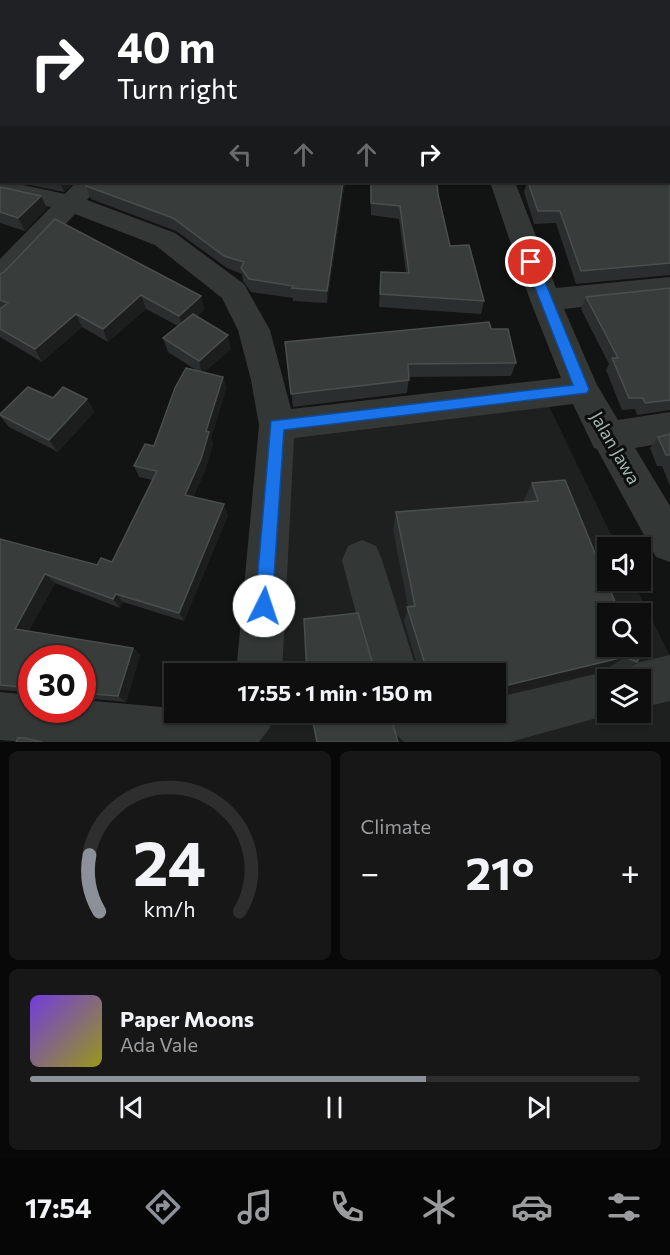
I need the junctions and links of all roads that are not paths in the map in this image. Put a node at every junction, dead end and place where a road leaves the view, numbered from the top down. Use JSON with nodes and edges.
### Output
{"nodes":[{"id":1,"x":510,"y":183,"type":"edge"},
{"id":2,"x":0,"y":188,"type":"edge"},
{"id":3,"x":81,"y":192,"type":"edge"},
{"id":4,"x":0,"y":277,"type":"edge"},
{"id":5,"x":670,"y":286,"type":"edge"},
{"id":6,"x":545,"y":300,"type":"junction"},
{"id":7,"x":582,"y":389,"type":"junction"},
{"id":8,"x":277,"y":425,"type":"junction"},
{"id":9,"x":670,"y":427,"type":"edge"},
{"id":10,"x":607,"y":437,"type":"junction"},
{"id":11,"x":670,"y":543,"type":"edge"},
{"id":12,"x":362,"y":560,"type":"dead end"},
{"id":13,"x":260,"y":663,"type":"edge"},
{"id":14,"x":392,"y":663,"type":"edge"},
{"id":15,"x":670,"y":678,"type":"edge"},
{"id":16,"x":651,"y":682,"type":"edge"},
{"id":17,"x":597,"y":697,"type":"edge"},
{"id":18,"x":0,"y":716,"type":"edge"},
{"id":19,"x":506,"y":719,"type":"edge"},
{"id":20,"x":245,"y":723,"type":"edge"},
{"id":21,"x":417,"y":723,"type":"edge"},
{"id":22,"x":491,"y":723,"type":"edge"}],
"edges":[{"from":1,"to":6,"type":"street","name":"Jalan Jawa"},
{"from":2,"to":3,"type":"street"},
{"from":3,"to":4,"type":"street"},
{"from":3,"to":8,"type":"street"},
{"from":5,"to":6,"type":"street"},
{"from":6,"to":7,"type":"street","name":"Jalan Jawa"},
{"from":7,"to":8,"type":"street"},
{"from":7,"to":10,"type":"street","name":"Jalan Jawa"},
{"from":8,"to":13,"type":"street"},
{"from":9,"to":10,"type":"street"},
{"from":10,"to":11,"type":"street","name":"Jalan Jawa"},
{"from":12,"to":14,"type":"street"},
{"from":15,"to":16,"type":"street"},
{"from":17,"to":19,"type":"street"},
{"from":18,"to":20,"type":"street"},
{"from":21,"to":22,"type":"street"}]}
